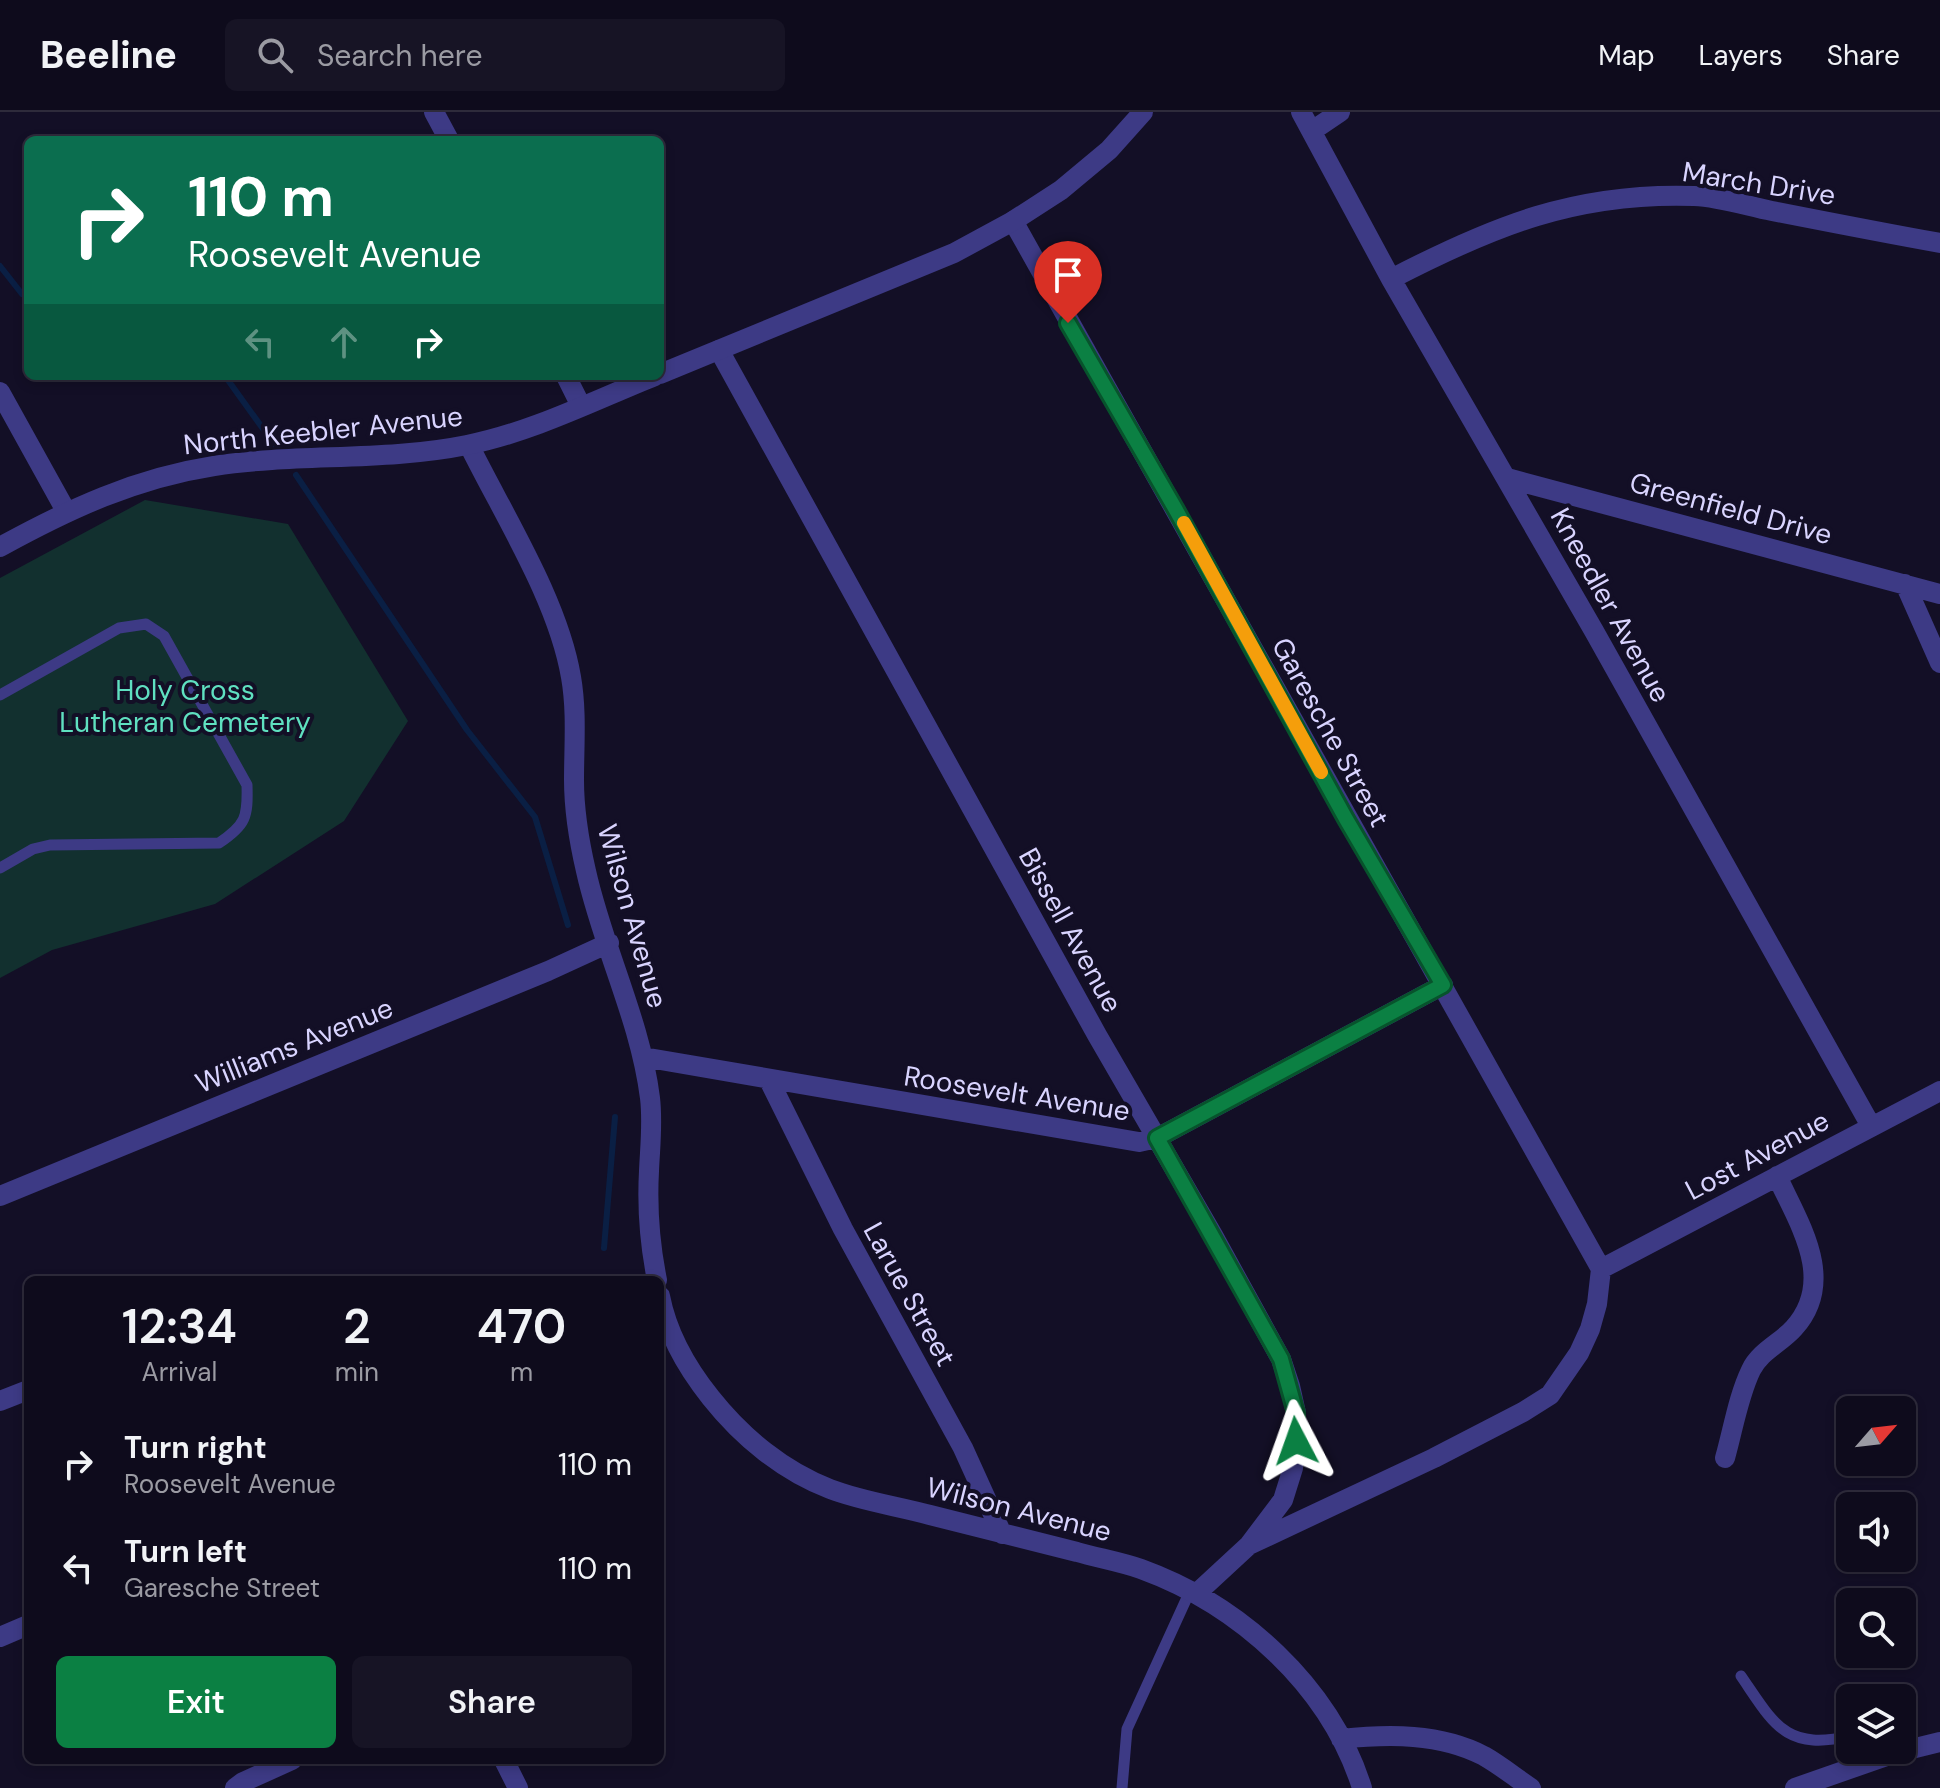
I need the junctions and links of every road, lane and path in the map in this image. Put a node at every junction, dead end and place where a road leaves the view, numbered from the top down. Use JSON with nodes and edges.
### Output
{"nodes":[{"id":1,"x":434,"y":112,"type":"edge"},
{"id":2,"x":1143,"y":112,"type":"edge"},
{"id":3,"x":1301,"y":112,"type":"edge"},
{"id":4,"x":1340,"y":112,"type":"edge"},
{"id":5,"x":1312,"y":131,"type":"junction"},
{"id":6,"x":447,"y":136,"type":"edge"},
{"id":7,"x":1013,"y":221,"type":"junction"},
{"id":8,"x":1940,"y":243,"type":"edge"},
{"id":9,"x":1391,"y":279,"type":"junction"},
{"id":10,"x":719,"y":350,"type":"junction"},
{"id":11,"x":664,"y":372,"type":"edge"},
{"id":12,"x":568,"y":380,"type":"edge"},
{"id":13,"x":645,"y":380,"type":"edge"},
{"id":14,"x":0,"y":392,"type":"edge"},
{"id":15,"x":581,"y":406,"type":"junction"},
{"id":16,"x":469,"y":445,"type":"junction"},
{"id":17,"x":1507,"y":478,"type":"junction"},
{"id":18,"x":66,"y":511,"type":"junction"},
{"id":19,"x":0,"y":547,"type":"edge"},
{"id":20,"x":1905,"y":584,"type":"junction"},
{"id":21,"x":1940,"y":594,"type":"edge"},
{"id":22,"x":1940,"y":663,"type":"edge"},
{"id":23,"x":0,"y":695,"type":"edge"},
{"id":24,"x":0,"y":868,"type":"edge"},
{"id":25,"x":609,"y":943,"type":"junction"},
{"id":26,"x":1443,"y":985,"type":"junction"},
{"id":27,"x":643,"y":1057,"type":"junction"},
{"id":28,"x":769,"y":1080,"type":"junction"},
{"id":29,"x":1940,"y":1091,"type":"edge"},
{"id":30,"x":1871,"y":1126,"type":"junction"},
{"id":31,"x":1157,"y":1138,"type":"junction"},
{"id":32,"x":1777,"y":1176,"type":"junction"},
{"id":33,"x":0,"y":1196,"type":"edge"},
{"id":34,"x":1601,"y":1269,"type":"junction"},
{"id":35,"x":656,"y":1276,"type":"edge"},
{"id":36,"x":664,"y":1311,"type":"edge"},
{"id":37,"x":24,"y":1392,"type":"edge"},
{"id":38,"x":0,"y":1401,"type":"edge"},
{"id":39,"x":1725,"y":1458,"type":"dead end"},
{"id":40,"x":1002,"y":1534,"type":"junction"},
{"id":41,"x":1249,"y":1545,"type":"junction"},
{"id":42,"x":1193,"y":1592,"type":"junction"},
{"id":43,"x":24,"y":1627,"type":"edge"},
{"id":44,"x":0,"y":1637,"type":"edge"},
{"id":45,"x":1741,"y":1676,"type":"dead end"},
{"id":46,"x":1836,"y":1738,"type":"edge"},
{"id":47,"x":1341,"y":1739,"type":"junction"},
{"id":48,"x":1940,"y":1742,"type":"edge"},
{"id":49,"x":1916,"y":1747,"type":"edge"},
{"id":50,"x":283,"y":1764,"type":"edge"},
{"id":51,"x":506,"y":1764,"type":"edge"},
{"id":52,"x":1859,"y":1764,"type":"edge"},
{"id":53,"x":235,"y":1788,"type":"edge"},
{"id":54,"x":518,"y":1788,"type":"edge"},
{"id":55,"x":1122,"y":1788,"type":"edge"},
{"id":56,"x":1362,"y":1788,"type":"edge"},
{"id":57,"x":1531,"y":1788,"type":"edge"},
{"id":58,"x":1795,"y":1788,"type":"edge"}],
"edges":[{"from":1,"to":6,"type":"street"},
{"from":2,"to":7,"type":"street","name":"North Keebler Avenue"},
{"from":3,"to":5,"type":"street","name":"Kneedler Avenue"},
{"from":4,"to":5,"type":"street"},
{"from":5,"to":9,"type":"street","name":"Kneedler Avenue"},
{"from":7,"to":10,"type":"street","name":"North Keebler Avenue"},
{"from":7,"to":26,"type":"street","name":"Garesche Street"},
{"from":8,"to":9,"type":"street","name":"March Drive"},
{"from":9,"to":17,"type":"street","name":"Kneedler Avenue"},
{"from":10,"to":11,"type":"street","name":"North Keebler Avenue"},
{"from":10,"to":31,"type":"street","name":"Bissell Avenue"},
{"from":12,"to":15,"type":"street"},
{"from":13,"to":15,"type":"street","name":"North Keebler Avenue"},
{"from":14,"to":18,"type":"street"},
{"from":15,"to":16,"type":"street","name":"North Keebler Avenue"},
{"from":16,"to":18,"type":"street","name":"North Keebler Avenue"},
{"from":16,"to":25,"type":"street","name":"Wilson Avenue"},
{"from":17,"to":20,"type":"street","name":"Greenfield Drive"},
{"from":17,"to":30,"type":"street","name":"Kneedler Avenue"},
{"from":18,"to":19,"type":"street","name":"North Keebler Avenue"},
{"from":20,"to":21,"type":"street","name":"Greenfield Drive"},
{"from":20,"to":22,"type":"street"},
{"from":23,"to":24,"type":"lane"},
{"from":25,"to":27,"type":"street","name":"Wilson Avenue"},
{"from":25,"to":33,"type":"street","name":"Williams Avenue"},
{"from":26,"to":31,"type":"street","name":"Roosevelt Avenue"},
{"from":26,"to":34,"type":"street","name":"Garesche Street"},
{"from":27,"to":28,"type":"street","name":"Roosevelt Avenue"},
{"from":27,"to":35,"type":"street","name":"Wilson Avenue"},
{"from":28,"to":31,"type":"street","name":"Roosevelt Avenue"},
{"from":28,"to":40,"type":"street","name":"Larue Street"},
{"from":29,"to":30,"type":"street","name":"Lost Avenue"},
{"from":30,"to":32,"type":"street","name":"Lost Avenue"},
{"from":31,"to":41,"type":"street","name":"Bissell Avenue"},
{"from":32,"to":34,"type":"street","name":"Lost Avenue"},
{"from":32,"to":39,"type":"street"},
{"from":34,"to":41,"type":"street"},
{"from":36,"to":40,"type":"street","name":"Wilson Avenue"},
{"from":37,"to":38,"type":"street"},
{"from":40,"to":42,"type":"street","name":"Wilson Avenue"},
{"from":41,"to":42,"type":"street"},
{"from":42,"to":47,"type":"street","name":"Wilson Avenue"},
{"from":42,"to":55,"type":"lane"},
{"from":43,"to":44,"type":"street"},
{"from":45,"to":46,"type":"lane"},
{"from":47,"to":56,"type":"street","name":"Wilson Avenue"},
{"from":47,"to":57,"type":"street"},
{"from":48,"to":49,"type":"street"},
{"from":50,"to":53,"type":"street"},
{"from":51,"to":54,"type":"street"},
{"from":52,"to":58,"type":"street"}]}
